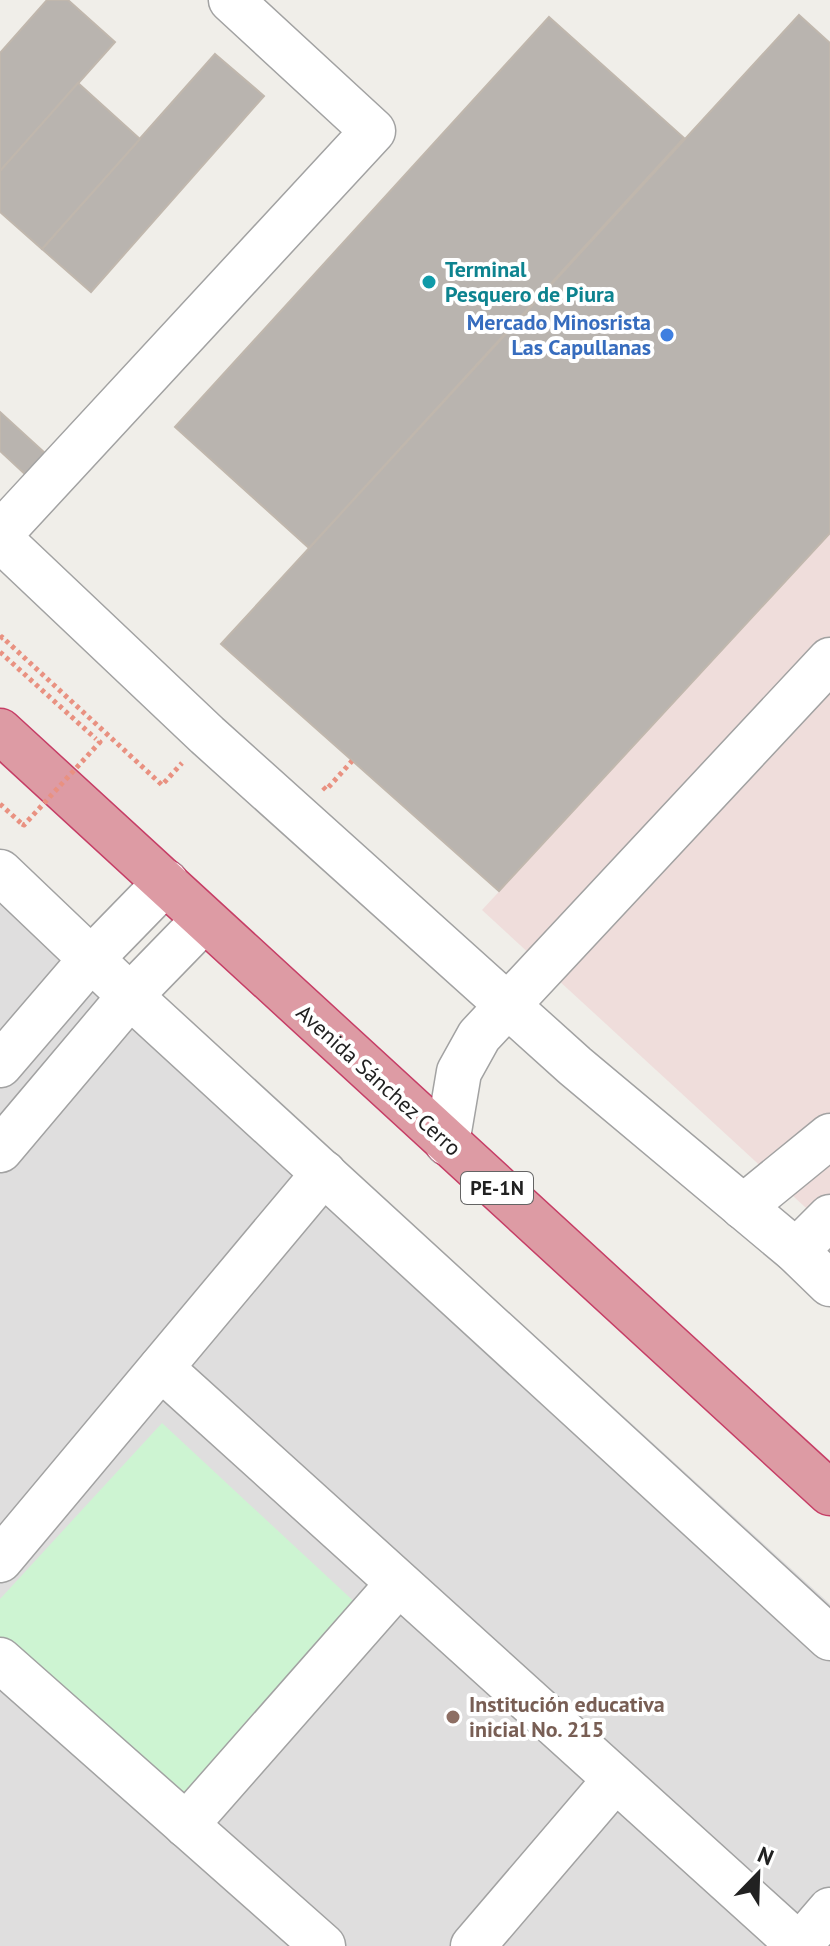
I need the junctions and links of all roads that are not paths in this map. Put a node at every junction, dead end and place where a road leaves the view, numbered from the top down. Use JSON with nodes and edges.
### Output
{"nodes":[{"id":1,"x":231,"y":0,"type":"edge"},
{"id":2,"x":0,"y":536,"type":"edge"},
{"id":3,"x":830,"y":660,"type":"edge"},
{"id":4,"x":0,"y":731,"type":"edge"},
{"id":5,"x":0,"y":872,"type":"edge"},
{"id":6,"x":166,"y":882,"type":"junction"},
{"id":7,"x":204,"y":920,"type":"junction"},
{"id":8,"x":91,"y":959,"type":"junction"},
{"id":9,"x":130,"y":996,"type":"junction"},
{"id":10,"x":507,"y":1004,"type":"junction"},
{"id":11,"x":0,"y":1065,"type":"edge"},
{"id":12,"x":830,"y":1136,"type":"edge"},
{"id":13,"x":447,"y":1143,"type":"junction"},
{"id":14,"x":0,"y":1150,"type":"edge"},
{"id":15,"x":324,"y":1173,"type":"junction"},
{"id":16,"x":743,"y":1207,"type":"junction"},
{"id":17,"x":830,"y":1217,"type":"edge"},
{"id":18,"x":796,"y":1251,"type":"junction"},
{"id":19,"x":830,"y":1284,"type":"edge"},
{"id":20,"x":161,"y":1368,"type":"junction"},
{"id":21,"x":830,"y":1493,"type":"edge"},
{"id":22,"x":0,"y":1560,"type":"edge"},
{"id":23,"x":398,"y":1584,"type":"junction"},
{"id":24,"x":830,"y":1638,"type":"edge"},
{"id":25,"x":0,"y":1660,"type":"edge"},
{"id":26,"x":615,"y":1780,"type":"junction"},
{"id":27,"x":186,"y":1825,"type":"junction"},
{"id":28,"x":830,"y":1910,"type":"edge"},
{"id":29,"x":323,"y":1946,"type":"edge"},
{"id":30,"x":473,"y":1946,"type":"edge"},
{"id":31,"x":800,"y":1946,"type":"edge"}],
"edges":[{"from":1,"to":2,"type":"street"},
{"from":2,"to":10,"type":"street"},
{"from":3,"to":10,"type":"street"},
{"from":4,"to":6,"type":"highway","name":"Avenida Sánchez Cerro","number":"PE-1N"},
{"from":5,"to":8,"type":"street"},
{"from":6,"to":7,"type":"highway","name":"Avenida Sánchez Cerro","number":"PE-1N"},
{"from":6,"to":8,"type":"street"},
{"from":7,"to":9,"type":"street"},
{"from":7,"to":13,"type":"highway","name":"Avenida Sánchez Cerro","number":"PE-1N"},
{"from":8,"to":9,"type":"street"},
{"from":8,"to":11,"type":"street"},
{"from":9,"to":14,"type":"street"},
{"from":9,"to":15,"type":"street"},
{"from":10,"to":13,"type":"street"},
{"from":10,"to":16,"type":"street"},
{"from":12,"to":16,"type":"street"},
{"from":13,"to":21,"type":"highway","name":"Avenida Sánchez Cerro","number":"PE-1N"},
{"from":15,"to":20,"type":"street"},
{"from":15,"to":24,"type":"street"},
{"from":16,"to":18,"type":"street"},
{"from":17,"to":18,"type":"street"},
{"from":18,"to":19,"type":"street"},
{"from":20,"to":22,"type":"street"},
{"from":20,"to":23,"type":"street"},
{"from":23,"to":26,"type":"street"},
{"from":23,"to":27,"type":"street"},
{"from":25,"to":27,"type":"street"},
{"from":26,"to":30,"type":"street"},
{"from":26,"to":31,"type":"street"},
{"from":27,"to":29,"type":"street"},
{"from":28,"to":31,"type":"street"}]}
